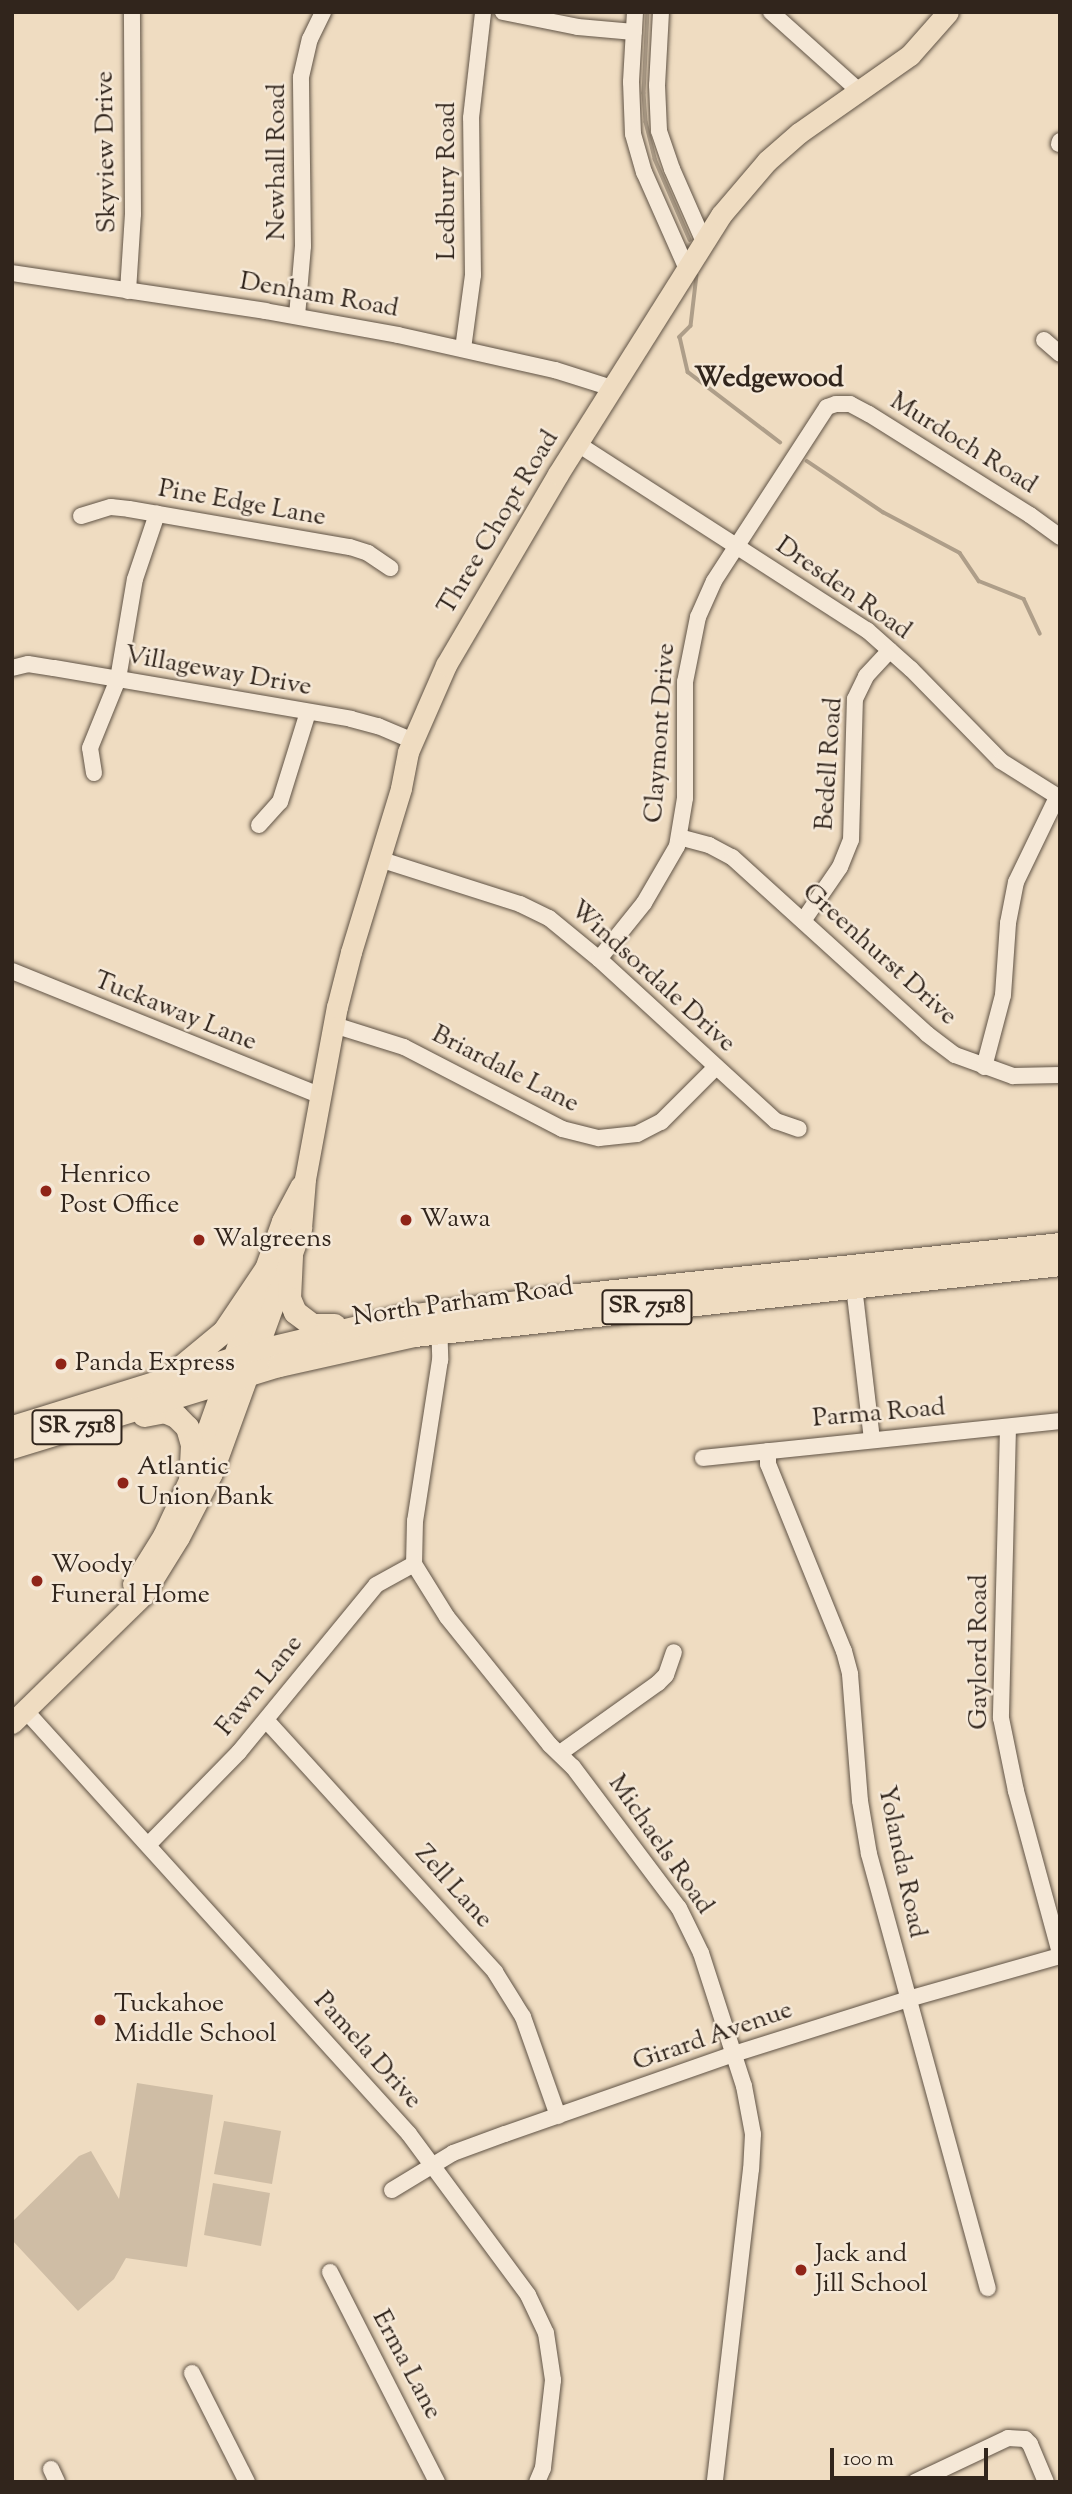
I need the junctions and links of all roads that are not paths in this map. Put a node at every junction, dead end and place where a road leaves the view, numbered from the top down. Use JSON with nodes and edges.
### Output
{"nodes":[{"id":1,"x":132,"y":12,"type":"edge"},
{"id":2,"x":323,"y":12,"type":"edge"},
{"id":3,"x":483,"y":12,"type":"edge"},
{"id":4,"x":503,"y":12,"type":"edge"},
{"id":5,"x":635,"y":12,"type":"edge"},
{"id":6,"x":661,"y":12,"type":"edge"},
{"id":7,"x":771,"y":12,"type":"edge"},
{"id":8,"x":948,"y":12,"type":"edge"},
{"id":9,"x":634,"y":33,"type":"junction"},
{"id":10,"x":859,"y":90,"type":"junction"},
{"id":11,"x":704,"y":242,"type":"junction"},
{"id":12,"x":687,"y":269,"type":"junction"},
{"id":13,"x":12,"y":273,"type":"edge"},
{"id":14,"x":128,"y":290,"type":"junction"},
{"id":15,"x":297,"y":316,"type":"junction"},
{"id":16,"x":1044,"y":340,"type":"dead end"},
{"id":17,"x":463,"y":349,"type":"junction"},
{"id":18,"x":1060,"y":354,"type":"edge"},
{"id":19,"x":612,"y":388,"type":"junction"},
{"id":20,"x":836,"y":404,"type":"joint"},
{"id":21,"x":578,"y":444,"type":"junction"},
{"id":22,"x":156,"y":514,"type":"junction"},
{"id":23,"x":81,"y":516,"type":"dead end"},
{"id":24,"x":1060,"y":537,"type":"edge"},
{"id":25,"x":737,"y":545,"type":"junction"},
{"id":26,"x":390,"y":568,"type":"dead end"},
{"id":27,"x":890,"y":650,"type":"junction"},
{"id":28,"x":12,"y":668,"type":"edge"},
{"id":29,"x":118,"y":679,"type":"junction"},
{"id":30,"x":309,"y":712,"type":"junction"},
{"id":31,"x":413,"y":741,"type":"junction"},
{"id":32,"x":94,"y":773,"type":"dead end"},
{"id":33,"x":1058,"y":798,"type":"edge"},
{"id":34,"x":259,"y":825,"type":"dead end"},
{"id":35,"x":679,"y":837,"type":"junction"},
{"id":36,"x":379,"y":859,"type":"junction"},
{"id":37,"x":803,"y":920,"type":"junction"},
{"id":38,"x":599,"y":958,"type":"junction"},
{"id":39,"x":12,"y":971,"type":"edge"},
{"id":40,"x":334,"y":1025,"type":"junction"},
{"id":41,"x":716,"y":1067,"type":"junction"},
{"id":42,"x":984,"y":1067,"type":"junction"},
{"id":43,"x":1060,"y":1075,"type":"edge"},
{"id":44,"x":321,"y":1096,"type":"junction"},
{"id":45,"x":799,"y":1129,"type":"dead end"},
{"id":46,"x":305,"y":1179,"type":"junction"},
{"id":47,"x":1060,"y":1244,"type":"edge"},
{"id":48,"x":291,"y":1256,"type":"junction"},
{"id":49,"x":1060,"y":1264,"type":"edge"},
{"id":50,"x":265,"y":1270,"type":"junction"},
{"id":51,"x":853,"y":1276,"type":"junction"},
{"id":52,"x":439,"y":1321,"type":"junction"},
{"id":53,"x":354,"y":1326,"type":"junction"},
{"id":54,"x":257,"y":1351,"type":"junction"},
{"id":55,"x":241,"y":1366,"type":"junction"},
{"id":56,"x":161,"y":1381,"type":"junction"},
{"id":57,"x":226,"y":1381,"type":"junction"},
{"id":58,"x":1060,"y":1421,"type":"edge"},
{"id":59,"x":12,"y":1427,"type":"edge"},
{"id":60,"x":76,"y":1427,"type":"junction"},
{"id":61,"x":1008,"y":1427,"type":"junction"},
{"id":62,"x":872,"y":1439,"type":"junction"},
{"id":63,"x":12,"y":1447,"type":"edge"},
{"id":64,"x":768,"y":1451,"type":"junction"},
{"id":65,"x":703,"y":1458,"type":"dead end"},
{"id":66,"x":190,"y":1478,"type":"junction"},
{"id":67,"x":414,"y":1564,"type":"junction"},
{"id":68,"x":107,"y":1628,"type":"junction"},
{"id":69,"x":674,"y":1652,"type":"dead end"},
{"id":70,"x":19,"y":1716,"type":"edge"},
{"id":71,"x":265,"y":1720,"type":"junction"},
{"id":72,"x":560,"y":1753,"type":"junction"},
{"id":73,"x":148,"y":1845,"type":"junction"},
{"id":74,"x":1060,"y":1955,"type":"edge"},
{"id":75,"x":908,"y":1999,"type":"junction"},
{"id":76,"x":734,"y":2054,"type":"junction"},
{"id":77,"x":558,"y":2116,"type":"junction"},
{"id":78,"x":433,"y":2164,"type":"junction"},
{"id":79,"x":392,"y":2190,"type":"dead end"},
{"id":80,"x":330,"y":2272,"type":"dead end"},
{"id":81,"x":988,"y":2288,"type":"dead end"},
{"id":82,"x":192,"y":2373,"type":"dead end"},
{"id":83,"x":247,"y":2482,"type":"edge"},
{"id":84,"x":437,"y":2482,"type":"edge"},
{"id":85,"x":537,"y":2482,"type":"edge"},
{"id":86,"x":715,"y":2482,"type":"edge"},
{"id":87,"x":915,"y":2482,"type":"edge"},
{"id":88,"x":1046,"y":2482,"type":"edge"}],
"edges":[{"from":1,"to":14,"type":"street","name":"Skyview Drive"},
{"from":2,"to":15,"type":"street","name":"Newhall Road"},
{"from":3,"to":17,"type":"street","name":"Ledbury Road"},
{"from":4,"to":9,"type":"street"},
{"from":5,"to":9,"type":"street"},
{"from":6,"to":11,"type":"street"},
{"from":7,"to":10,"type":"street"},
{"from":8,"to":10,"type":"main road","name":"Three Chopt Road"},
{"from":9,"to":12,"type":"street"},
{"from":10,"to":11,"type":"main road","name":"Three Chopt Road"},
{"from":11,"to":12,"type":"main road","name":"Three Chopt Road"},
{"from":12,"to":19,"type":"main road","name":"Three Chopt Road"},
{"from":13,"to":14,"type":"street","name":"Denham Road"},
{"from":14,"to":15,"type":"street","name":"Denham Road"},
{"from":15,"to":17,"type":"street","name":"Denham Road"},
{"from":16,"to":18,"type":"street"},
{"from":17,"to":19,"type":"street","name":"Denham Road"},
{"from":19,"to":21,"type":"main road","name":"Three Chopt Road"},
{"from":20,"to":24,"type":"street","name":"Murdoch Road"},
{"from":20,"to":25,"type":"street","name":"Claymont Drive"},
{"from":21,"to":25,"type":"street","name":"Dresden Road"},
{"from":21,"to":31,"type":"main road","name":"Three Chopt Road"},
{"from":22,"to":23,"type":"street","name":"Pine Edge Lane"},
{"from":22,"to":26,"type":"street","name":"Pine Edge Lane"},
{"from":22,"to":29,"type":"street"},
{"from":25,"to":27,"type":"street","name":"Dresden Road"},
{"from":25,"to":35,"type":"street","name":"Claymont Drive"},
{"from":27,"to":33,"type":"street","name":"Dresden Road"},
{"from":27,"to":37,"type":"street","name":"Bedell Road"},
{"from":28,"to":29,"type":"street","name":"Villageway Drive"},
{"from":29,"to":30,"type":"street","name":"Villageway Drive"},
{"from":29,"to":32,"type":"street"},
{"from":30,"to":31,"type":"street","name":"Villageway Drive"},
{"from":30,"to":34,"type":"street"},
{"from":31,"to":36,"type":"main road","name":"Three Chopt Road"},
{"from":33,"to":42,"type":"street"},
{"from":35,"to":37,"type":"street","name":"Greenhurst Drive"},
{"from":35,"to":38,"type":"street","name":"Claymont Drive"},
{"from":36,"to":38,"type":"street","name":"Windsordale Drive"},
{"from":36,"to":40,"type":"main road","name":"Three Chopt Road"},
{"from":37,"to":42,"type":"street","name":"Greenhurst Drive"},
{"from":38,"to":41,"type":"street","name":"Windsordale Drive"},
{"from":39,"to":44,"type":"street","name":"Tuckaway Lane"},
{"from":40,"to":41,"type":"street","name":"Briardale Lane"},
{"from":40,"to":44,"type":"main road","name":"Three Chopt Road"},
{"from":41,"to":45,"type":"street","name":"Windsordale Drive"},
{"from":42,"to":43,"type":"street","name":"Greenhurst Drive"},
{"from":44,"to":46,"type":"main road","name":"Three Chopt Road"},
{"from":46,"to":48,"type":"main road","name":"Three Chopt Road"},
{"from":46,"to":50,"type":"main road","name":"Three Chopt Road"},
{"from":47,"to":51,"type":"highway","name":"North Parham Road","number":"SR 7518"},
{"from":48,"to":53,"type":"highway"},
{"from":48,"to":54,"type":"main road","name":"Three Chopt Road"},
{"from":49,"to":51,"type":"highway","name":"North Parham Road","number":"SR 7518"},
{"from":50,"to":55,"type":"main road","name":"Three Chopt Road"},
{"from":50,"to":56,"type":"highway"},
{"from":51,"to":52,"type":"highway","name":"North Parham Road","number":"SR 7518"},
{"from":51,"to":62,"type":"street"},
{"from":52,"to":53,"type":"highway","name":"North Parham Road","number":"SR 7518"},
{"from":52,"to":55,"type":"highway","name":"North Parham Road","number":"SR 7518"},
{"from":52,"to":67,"type":"street"},
{"from":53,"to":54,"type":"highway","name":"North Parham Road","number":"SR 7518"},
{"from":54,"to":55,"type":"highway","name":"North Parham Road","number":"SR 7518"},
{"from":55,"to":56,"type":"highway","name":"North Parham Road","number":"SR 7518"},
{"from":55,"to":57,"type":"highway","name":"North Parham Road","number":"SR 7518"},
{"from":55,"to":68,"type":"main road","name":"Three Chopt Road"},
{"from":56,"to":59,"type":"highway","name":"North Parham Road","number":"SR 7518"},
{"from":57,"to":60,"type":"highway","name":"North Parham Road","number":"SR 7518"},
{"from":57,"to":66,"type":"main road","name":"Three Chopt Road"},
{"from":58,"to":61,"type":"street","name":"Parma Road"},
{"from":60,"to":63,"type":"highway","name":"North Parham Road","number":"SR 7518"},
{"from":60,"to":66,"type":"highway"},
{"from":61,"to":62,"type":"street","name":"Parma Road"},
{"from":61,"to":74,"type":"street","name":"Gaylord Road"},
{"from":62,"to":64,"type":"street","name":"Parma Road"},
{"from":64,"to":65,"type":"street","name":"Parma Road"},
{"from":64,"to":75,"type":"street","name":"Yolanda Road"},
{"from":66,"to":68,"type":"main road","name":"Three Chopt Road"},
{"from":67,"to":71,"type":"street","name":"Fawn Lane"},
{"from":67,"to":72,"type":"street","name":"Michaels Road"},
{"from":68,"to":70,"type":"main road","name":"Three Chopt Road"},
{"from":69,"to":72,"type":"street"},
{"from":70,"to":73,"type":"street","name":"Pamela Drive"},
{"from":71,"to":73,"type":"street","name":"Fawn Lane"},
{"from":71,"to":77,"type":"street","name":"Zell Lane"},
{"from":72,"to":76,"type":"street","name":"Michaels Road"},
{"from":73,"to":78,"type":"street","name":"Pamela Drive"},
{"from":74,"to":75,"type":"street","name":"Girard Avenue"},
{"from":75,"to":76,"type":"street","name":"Girard Avenue"},
{"from":75,"to":81,"type":"street","name":"Yolanda Road"},
{"from":76,"to":77,"type":"street","name":"Girard Avenue"},
{"from":76,"to":86,"type":"street","name":"Michaels Road"},
{"from":77,"to":78,"type":"street","name":"Girard Avenue"},
{"from":78,"to":79,"type":"street","name":"Girard Avenue"},
{"from":78,"to":85,"type":"street","name":"Pamela Drive"},
{"from":80,"to":84,"type":"street","name":"Erma Lane"},
{"from":82,"to":83,"type":"street"},
{"from":87,"to":88,"type":"street"}]}
